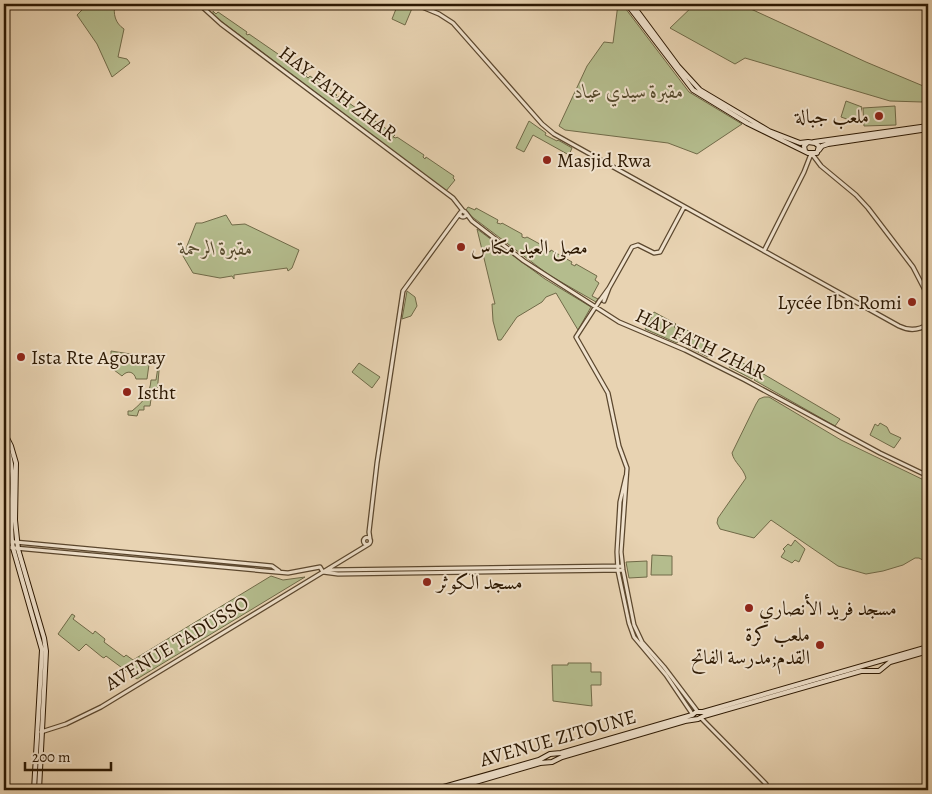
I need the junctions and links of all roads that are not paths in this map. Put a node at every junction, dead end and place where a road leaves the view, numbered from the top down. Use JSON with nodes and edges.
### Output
{"nodes":[{"id":1,"x":199,"y":4,"type":"edge"},
{"id":2,"x":415,"y":4,"type":"edge"},
{"id":3,"x":627,"y":4,"type":"edge"},
{"id":4,"x":632,"y":4,"type":"edge"},
{"id":5,"x":677,"y":67,"type":"junction"},
{"id":6,"x":718,"y":104,"type":"junction"},
{"id":7,"x":928,"y":127,"type":"edge"},
{"id":8,"x":810,"y":142,"type":"junction"},
{"id":9,"x":819,"y":151,"type":"junction"},
{"id":10,"x":808,"y":153,"type":"junction"},
{"id":11,"x":808,"y":164,"type":"junction"},
{"id":12,"x":820,"y":164,"type":"junction"},
{"id":13,"x":684,"y":207,"type":"junction"},
{"id":14,"x":463,"y":213,"type":"junction"},
{"id":15,"x":464,"y":218,"type":"junction"},
{"id":16,"x":456,"y":221,"type":"junction"},
{"id":17,"x":472,"y":221,"type":"junction"},
{"id":18,"x":764,"y":251,"type":"junction"},
{"id":19,"x":928,"y":296,"type":"edge"},
{"id":20,"x":597,"y":307,"type":"junction"},
{"id":21,"x":928,"y":324,"type":"edge"},
{"id":22,"x":4,"y":432,"type":"edge"},
{"id":23,"x":4,"y":441,"type":"edge"},
{"id":24,"x":13,"y":459,"type":"junction"},
{"id":25,"x":928,"y":476,"type":"edge"},
{"id":26,"x":369,"y":532,"type":"junction"},
{"id":27,"x":365,"y":538,"type":"junction"},
{"id":28,"x":370,"y":539,"type":"junction"},
{"id":29,"x":4,"y":542,"type":"edge"},
{"id":30,"x":14,"y":542,"type":"junction"},
{"id":31,"x":364,"y":542,"type":"junction"},
{"id":32,"x":369,"y":544,"type":"junction"},
{"id":33,"x":4,"y":548,"type":"edge"},
{"id":34,"x":15,"y":548,"type":"junction"},
{"id":35,"x":362,"y":549,"type":"junction"},
{"id":36,"x":620,"y":568,"type":"junction"},
{"id":37,"x":327,"y":570,"type":"junction"},
{"id":38,"x":279,"y":572,"type":"junction"},
{"id":39,"x":323,"y":572,"type":"junction"},
{"id":40,"x":928,"y":647,"type":"edge"},
{"id":41,"x":928,"y":651,"type":"edge"},
{"id":42,"x":876,"y":661,"type":"junction"},
{"id":43,"x":882,"y":668,"type":"junction"},
{"id":44,"x":874,"y":670,"type":"junction"},
{"id":45,"x":697,"y":715,"type":"junction"},
{"id":46,"x":40,"y":732,"type":"junction"},
{"id":47,"x":550,"y":755,"type":"junction"},
{"id":48,"x":554,"y":760,"type":"junction"},
{"id":49,"x":548,"y":761,"type":"junction"},
{"id":50,"x":34,"y":790,"type":"edge"},
{"id":51,"x":39,"y":790,"type":"edge"},
{"id":52,"x":433,"y":790,"type":"edge"},
{"id":53,"x":448,"y":790,"type":"edge"},
{"id":54,"x":760,"y":790,"type":"edge"}],
"edges":[{"from":1,"to":14,"type":"street","name":"HAY FATH ZHAR"},
{"from":2,"to":13,"type":"street"},
{"from":3,"to":5,"type":"main road"},
{"from":4,"to":5,"type":"main road"},
{"from":5,"to":6,"type":"main road"},
{"from":6,"to":8,"type":"main road"},
{"from":6,"to":10,"type":"main road"},
{"from":7,"to":8,"type":"main road"},
{"from":7,"to":9,"type":"main road"},
{"from":8,"to":9,"type":"main road"},
{"from":8,"to":10,"type":"main road"},
{"from":9,"to":10,"type":"main road"},
{"from":9,"to":12,"type":"street"},
{"from":10,"to":11,"type":"street"},
{"from":10,"to":12,"type":"street"},
{"from":11,"to":12,"type":"street"},
{"from":11,"to":18,"type":"street"},
{"from":12,"to":19,"type":"street"},
{"from":13,"to":18,"type":"street"},
{"from":13,"to":20,"type":"street"},
{"from":14,"to":15,"type":"street"},
{"from":14,"to":16,"type":"street"},
{"from":14,"to":17,"type":"street"},
{"from":15,"to":16,"type":"street"},
{"from":15,"to":17,"type":"street"},
{"from":16,"to":26,"type":"street"},
{"from":17,"to":20,"type":"street","name":"HAY FATH ZHAR"},
{"from":18,"to":21,"type":"street"},
{"from":20,"to":25,"type":"street","name":"HAY FATH ZHAR"},
{"from":20,"to":36,"type":"street"},
{"from":22,"to":24,"type":"main road"},
{"from":23,"to":24,"type":"main road"},
{"from":24,"to":30,"type":"main road"},
{"from":26,"to":27,"type":"street"},
{"from":26,"to":28,"type":"street"},
{"from":27,"to":28,"type":"street"},
{"from":27,"to":31,"type":"street"},
{"from":28,"to":32,"type":"street"},
{"from":29,"to":30,"type":"street"},
{"from":30,"to":34,"type":"main road"},
{"from":30,"to":38,"type":"street"},
{"from":31,"to":32,"type":"street"},
{"from":31,"to":35,"type":"street"},
{"from":32,"to":35,"type":"street","name":"AVENUE TADUSSO"},
{"from":33,"to":34,"type":"street"},
{"from":34,"to":38,"type":"street"},
{"from":34,"to":46,"type":"main road"},
{"from":35,"to":37,"type":"street","name":"AVENUE TADUSSO"},
{"from":36,"to":37,"type":"street"},
{"from":36,"to":39,"type":"street"},
{"from":36,"to":45,"type":"street"},
{"from":37,"to":39,"type":"street","name":"AVENUE TADUSSO"},
{"from":38,"to":39,"type":"street"},
{"from":39,"to":46,"type":"street","name":"AVENUE TADUSSO"},
{"from":40,"to":42,"type":"main road","name":"AVENUE ZITOUNE"},
{"from":41,"to":43,"type":"main road"},
{"from":42,"to":43,"type":"main road"},
{"from":42,"to":44,"type":"main road"},
{"from":42,"to":45,"type":"main road","name":"AVENUE ZITOUNE"},
{"from":43,"to":44,"type":"main road"},
{"from":44,"to":45,"type":"main road","name":"AVENUE ZITOUNE"},
{"from":45,"to":47,"type":"main road","name":"AVENUE ZITOUNE"},
{"from":45,"to":48,"type":"main road","name":"AVENUE ZITOUNE"},
{"from":45,"to":54,"type":"street"},
{"from":46,"to":50,"type":"main road"},
{"from":46,"to":51,"type":"main road"},
{"from":47,"to":48,"type":"main road"},
{"from":47,"to":49,"type":"main road"},
{"from":47,"to":52,"type":"main road","name":"AVENUE ZITOUNE"},
{"from":48,"to":49,"type":"main road","name":"AVENUE ZITOUNE"},
{"from":49,"to":53,"type":"main road","name":"AVENUE ZITOUNE"}]}
